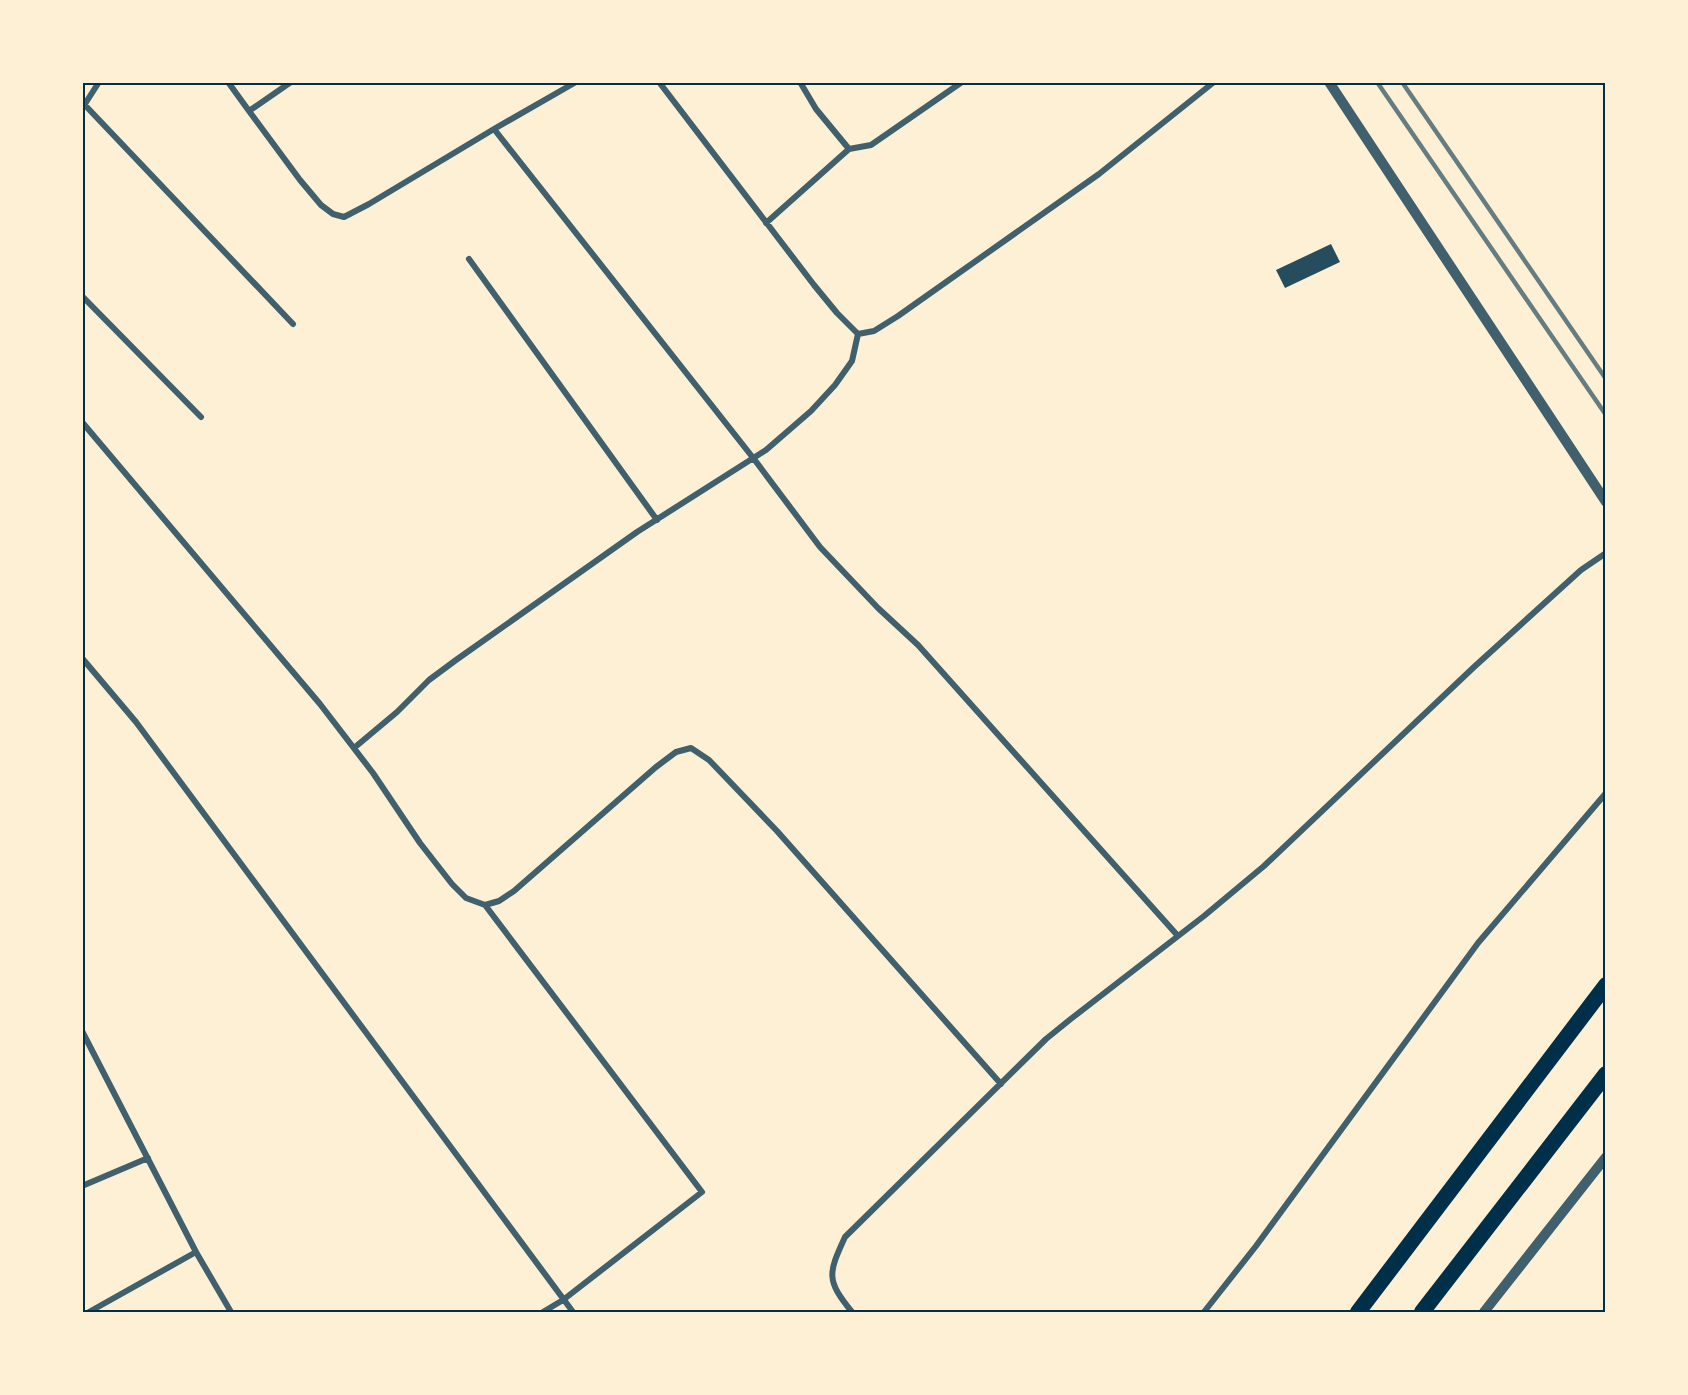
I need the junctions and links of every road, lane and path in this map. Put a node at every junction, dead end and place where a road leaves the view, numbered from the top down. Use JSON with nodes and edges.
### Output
{"nodes":[{"id":1,"x":99,"y":82,"type":"edge"},
{"id":2,"x":228,"y":82,"type":"edge"},
{"id":3,"x":291,"y":82,"type":"edge"},
{"id":4,"x":576,"y":82,"type":"edge"},
{"id":5,"x":659,"y":82,"type":"edge"},
{"id":6,"x":800,"y":82,"type":"edge"},
{"id":7,"x":962,"y":82,"type":"edge"},
{"id":8,"x":1214,"y":82,"type":"edge"},
{"id":9,"x":1329,"y":82,"type":"edge"},
{"id":10,"x":83,"y":105,"type":"edge"},
{"id":11,"x":249,"y":111,"type":"junction"},
{"id":12,"x":494,"y":129,"type":"junction"},
{"id":13,"x":849,"y":149,"type":"junction"},
{"id":14,"x":766,"y":223,"type":"junction"},
{"id":15,"x":469,"y":259,"type":"dead end"},
{"id":16,"x":82,"y":297,"type":"edge"},
{"id":17,"x":293,"y":324,"type":"dead end"},
{"id":18,"x":858,"y":334,"type":"junction"},
{"id":19,"x":201,"y":417,"type":"dead end"},
{"id":20,"x":82,"y":422,"type":"edge"},
{"id":21,"x":754,"y":459,"type":"junction"},
{"id":22,"x":1605,"y":502,"type":"edge"},
{"id":23,"x":657,"y":520,"type":"junction"},
{"id":24,"x":1605,"y":553,"type":"edge"},
{"id":25,"x":82,"y":658,"type":"edge"},
{"id":26,"x":354,"y":748,"type":"junction"},
{"id":27,"x":1605,"y":793,"type":"edge"},
{"id":28,"x":485,"y":905,"type":"junction"},
{"id":29,"x":1178,"y":936,"type":"junction"},
{"id":30,"x":1605,"y":985,"type":"edge"},
{"id":31,"x":82,"y":1031,"type":"edge"},
{"id":32,"x":1605,"y":1074,"type":"edge"},
{"id":33,"x":1002,"y":1084,"type":"junction"},
{"id":34,"x":1605,"y":1157,"type":"edge"},
{"id":35,"x":148,"y":1158,"type":"junction"},
{"id":36,"x":82,"y":1186,"type":"edge"},
{"id":37,"x":196,"y":1252,"type":"junction"},
{"id":38,"x":563,"y":1300,"type":"junction"},
{"id":39,"x":89,"y":1312,"type":"edge"},
{"id":40,"x":231,"y":1312,"type":"edge"},
{"id":41,"x":543,"y":1312,"type":"edge"},
{"id":42,"x":573,"y":1312,"type":"edge"},
{"id":43,"x":852,"y":1312,"type":"edge"},
{"id":44,"x":1204,"y":1312,"type":"edge"},
{"id":45,"x":1358,"y":1312,"type":"edge"},
{"id":46,"x":1422,"y":1312,"type":"edge"},
{"id":47,"x":1484,"y":1312,"type":"edge"}],
"edges":[{"from":1,"to":10,"type":"street"},
{"from":2,"to":11,"type":"street"},
{"from":3,"to":11,"type":"street"},
{"from":4,"to":12,"type":"street"},
{"from":5,"to":14,"type":"street"},
{"from":6,"to":13,"type":"street"},
{"from":7,"to":13,"type":"street"},
{"from":8,"to":18,"type":"street"},
{"from":9,"to":22,"type":"street"},
{"from":10,"to":17,"type":"street"},
{"from":11,"to":12,"type":"street"},
{"from":12,"to":21,"type":"street"},
{"from":13,"to":14,"type":"street"},
{"from":14,"to":18,"type":"street"},
{"from":15,"to":23,"type":"street"},
{"from":16,"to":19,"type":"street"},
{"from":18,"to":21,"type":"street"},
{"from":20,"to":26,"type":"street"},
{"from":21,"to":23,"type":"street"},
{"from":21,"to":29,"type":"street"},
{"from":23,"to":26,"type":"street"},
{"from":24,"to":29,"type":"street"},
{"from":25,"to":38,"type":"street"},
{"from":26,"to":28,"type":"street"},
{"from":27,"to":44,"type":"street"},
{"from":28,"to":33,"type":"street"},
{"from":28,"to":38,"type":"street"},
{"from":29,"to":33,"type":"street"},
{"from":30,"to":45,"type":"highway"},
{"from":31,"to":35,"type":"street"},
{"from":32,"to":46,"type":"highway"},
{"from":33,"to":43,"type":"street"},
{"from":34,"to":47,"type":"street"},
{"from":35,"to":36,"type":"street"},
{"from":35,"to":37,"type":"street"},
{"from":37,"to":39,"type":"street"},
{"from":37,"to":40,"type":"street"},
{"from":38,"to":41,"type":"street"},
{"from":38,"to":42,"type":"street"}]}
